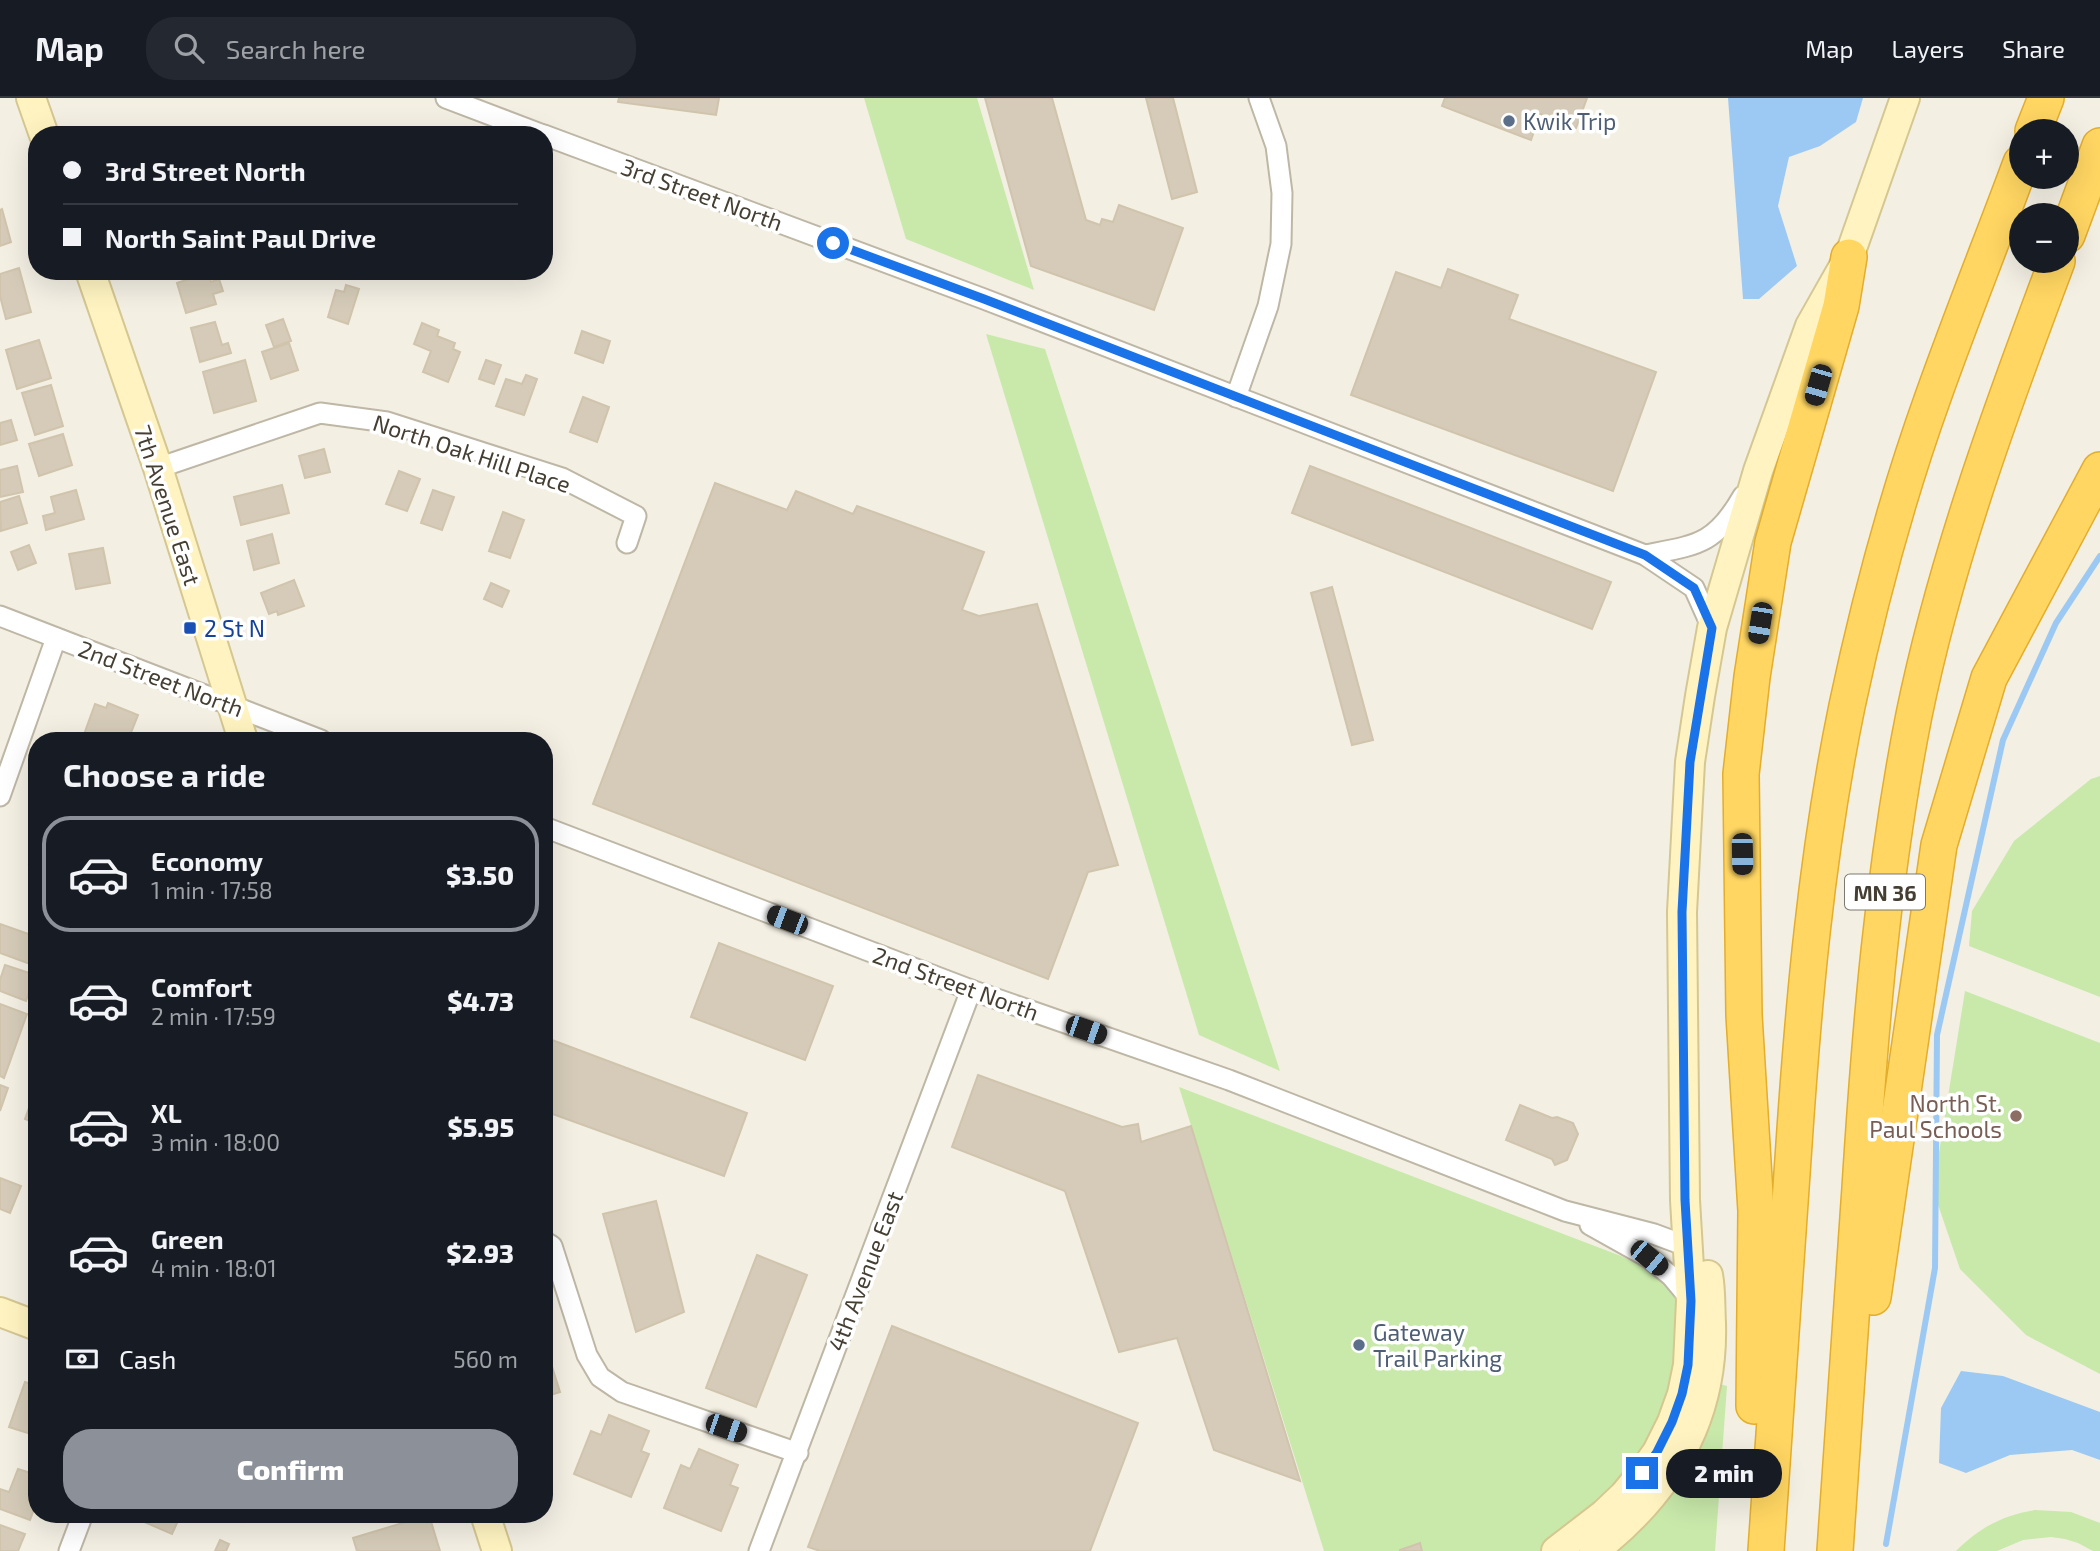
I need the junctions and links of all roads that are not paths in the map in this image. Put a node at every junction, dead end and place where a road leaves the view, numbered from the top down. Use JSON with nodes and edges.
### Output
{"nodes":[{"id":1,"x":31,"y":98,"type":"edge"},
{"id":2,"x":446,"y":98,"type":"edge"},
{"id":3,"x":1259,"y":98,"type":"edge"},
{"id":4,"x":1905,"y":98,"type":"edge"},
{"id":5,"x":41,"y":126,"type":"edge"},
{"id":6,"x":520,"y":126,"type":"edge"},
{"id":7,"x":553,"y":138,"type":"edge"},
{"id":8,"x":2100,"y":146,"type":"edge"},
{"id":9,"x":2011,"y":189,"type":"edge"},
{"id":10,"x":2079,"y":203,"type":"edge"},
{"id":11,"x":1849,"y":257,"type":"junction"},
{"id":12,"x":2052,"y":273,"type":"edge"},
{"id":13,"x":93,"y":280,"type":"edge"},
{"id":14,"x":1236,"y":397,"type":"junction"},
{"id":15,"x":158,"y":468,"type":"junction"},
{"id":16,"x":2100,"y":470,"type":"edge"},
{"id":17,"x":1758,"y":471,"type":"junction"},
{"id":18,"x":627,"y":543,"type":"dead end"},
{"id":19,"x":1645,"y":555,"type":"junction"},
{"id":20,"x":0,"y":616,"type":"edge"},
{"id":21,"x":1712,"y":628,"type":"junction"},
{"id":22,"x":56,"y":638,"type":"junction"},
{"id":23,"x":232,"y":705,"type":"junction"},
{"id":24,"x":240,"y":732,"type":"edge"},
{"id":25,"x":301,"y":732,"type":"edge"},
{"id":26,"x":0,"y":796,"type":"edge"},
{"id":27,"x":553,"y":830,"type":"edge"},
{"id":28,"x":971,"y":990,"type":"junction"},
{"id":29,"x":1565,"y":1211,"type":"junction"},
{"id":30,"x":1689,"y":1247,"type":"junction"},
{"id":31,"x":553,"y":1249,"type":"edge"},
{"id":32,"x":1691,"y":1301,"type":"junction"},
{"id":33,"x":0,"y":1312,"type":"edge"},
{"id":34,"x":28,"y":1323,"type":"edge"},
{"id":35,"x":798,"y":1453,"type":"junction"},
{"id":36,"x":80,"y":1523,"type":"edge"},
{"id":37,"x":488,"y":1523,"type":"edge"},
{"id":38,"x":1766,"y":1547,"type":"edge"},
{"id":39,"x":1835,"y":1549,"type":"edge"},
{"id":40,"x":69,"y":1551,"type":"edge"},
{"id":41,"x":497,"y":1551,"type":"edge"},
{"id":42,"x":759,"y":1551,"type":"edge"},
{"id":43,"x":1556,"y":1551,"type":"edge"},
{"id":44,"x":1594,"y":1551,"type":"edge"}],
"edges":[{"from":1,"to":5,"type":"street"},
{"from":2,"to":6,"type":"street","name":"3rd Street North"},
{"from":3,"to":14,"type":"street"},
{"from":4,"to":11,"type":"street"},
{"from":7,"to":14,"type":"street","name":"3rd Street North"},
{"from":8,"to":10,"type":"highway"},
{"from":9,"to":38,"type":"highway","number":"MN 36"},
{"from":11,"to":17,"type":"street"},
{"from":11,"to":38,"type":"highway"},
{"from":12,"to":39,"type":"highway","number":"MN 36"},
{"from":13,"to":15,"type":"street","name":"7th Avenue East"},
{"from":14,"to":19,"type":"street","name":"3rd Street North"},
{"from":15,"to":18,"type":"street","name":"North Oak Hill Place"},
{"from":15,"to":23,"type":"street","name":"7th Avenue East"},
{"from":16,"to":39,"type":"highway"},
{"from":17,"to":19,"type":"street"},
{"from":17,"to":21,"type":"street"},
{"from":19,"to":21,"type":"street","name":"3rd Street North"},
{"from":20,"to":22,"type":"street","name":"2nd Street North"},
{"from":21,"to":30,"type":"street"},
{"from":22,"to":23,"type":"street","name":"2nd Street North"},
{"from":22,"to":26,"type":"street"},
{"from":23,"to":24,"type":"street","name":"7th Avenue East"},
{"from":23,"to":25,"type":"street","name":"2nd Street North"},
{"from":27,"to":28,"type":"street","name":"2nd Street North"},
{"from":28,"to":29,"type":"street","name":"2nd Street North"},
{"from":28,"to":35,"type":"street","name":"4th Avenue East"},
{"from":29,"to":30,"type":"street","name":"2nd Street North"},
{"from":29,"to":32,"type":"street","name":"2nd Street North"},
{"from":30,"to":32,"type":"street"},
{"from":30,"to":44,"type":"street"},
{"from":31,"to":35,"type":"street"},
{"from":32,"to":43,"type":"street"},
{"from":33,"to":34,"type":"street"},
{"from":35,"to":42,"type":"street","name":"4th Avenue East"},
{"from":36,"to":40,"type":"street"},
{"from":37,"to":41,"type":"street"}]}
